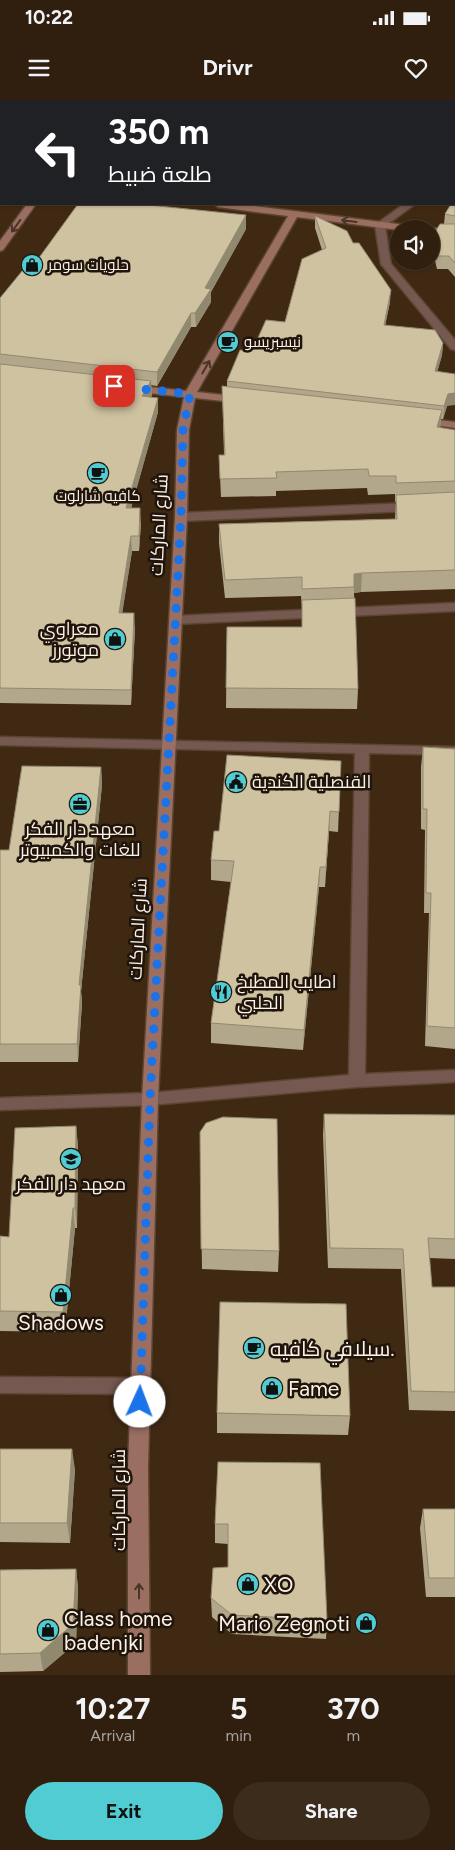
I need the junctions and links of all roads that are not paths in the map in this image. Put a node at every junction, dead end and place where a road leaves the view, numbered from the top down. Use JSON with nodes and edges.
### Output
{"nodes":[{"id":1,"x":31,"y":205,"type":"edge"},
{"id":2,"x":226,"y":205,"type":"edge"},
{"id":3,"x":409,"y":205,"type":"edge"},
{"id":4,"x":294,"y":214,"type":"junction"},
{"id":5,"x":380,"y":225,"type":"junction"},
{"id":6,"x":390,"y":226,"type":"edge"},
{"id":7,"x":440,"y":232,"type":"edge"},
{"id":8,"x":455,"y":233,"type":"edge"},
{"id":9,"x":0,"y":248,"type":"edge"},
{"id":10,"x":450,"y":335,"type":"edge"},
{"id":11,"x":455,"y":347,"type":"edge"},
{"id":12,"x":124,"y":387,"type":"edge"},
{"id":13,"x":190,"y":394,"type":"junction"},
{"id":14,"x":249,"y":401,"type":"edge"},
{"id":15,"x":406,"y":419,"type":"edge"},
{"id":16,"x":455,"y":425,"type":"edge"},
{"id":17,"x":455,"y":505,"type":"edge"},
{"id":18,"x":181,"y":516,"type":"junction"},
{"id":19,"x":455,"y":606,"type":"edge"},
{"id":20,"x":175,"y":620,"type":"junction"},
{"id":21,"x":0,"y":741,"type":"edge"},
{"id":22,"x":168,"y":744,"type":"junction"},
{"id":23,"x":362,"y":749,"type":"junction"},
{"id":24,"x":455,"y":751,"type":"edge"},
{"id":25,"x":455,"y":1076,"type":"edge"},
{"id":26,"x":357,"y":1081,"type":"junction"},
{"id":27,"x":150,"y":1098,"type":"junction"},
{"id":28,"x":0,"y":1104,"type":"edge"},
{"id":29,"x":0,"y":1385,"type":"edge"},
{"id":30,"x":141,"y":1386,"type":"junction"},
{"id":31,"x":139,"y":1675,"type":"edge"}],
"edges":[{"from":1,"to":9,"type":"street","one_way":true},
{"from":2,"to":4,"type":"street"},
{"from":3,"to":5,"type":"street"},
{"from":5,"to":4,"type":"street","one_way":true},
{"from":13,"to":4,"type":"street","name":"شارع الماركات","one_way":true},
{"from":5,"to":6,"type":"street"},
{"from":5,"to":10,"type":"street"},
{"from":7,"to":8,"type":"street"},
{"from":10,"to":11,"type":"street"},
{"from":12,"to":13,"type":"street"},
{"from":13,"to":14,"type":"street"},
{"from":13,"to":18,"type":"street","name":"شارع الماركات"},
{"from":15,"to":16,"type":"street"},
{"from":17,"to":18,"type":"street"},
{"from":18,"to":20,"type":"street","name":"شارع الماركات"},
{"from":19,"to":20,"type":"street"},
{"from":20,"to":22,"type":"street","name":"شارع الماركات"},
{"from":21,"to":22,"type":"street"},
{"from":22,"to":23,"type":"street"},
{"from":22,"to":27,"type":"street","name":"شارع الماركات"},
{"from":23,"to":24,"type":"street"},
{"from":23,"to":26,"type":"street"},
{"from":25,"to":26,"type":"street"},
{"from":26,"to":27,"type":"street"},
{"from":27,"to":28,"type":"street"},
{"from":27,"to":30,"type":"street","name":"شارع الماركات"},
{"from":29,"to":30,"type":"street"},
{"from":31,"to":30,"type":"street","name":"شارع الماركات","one_way":true}]}
